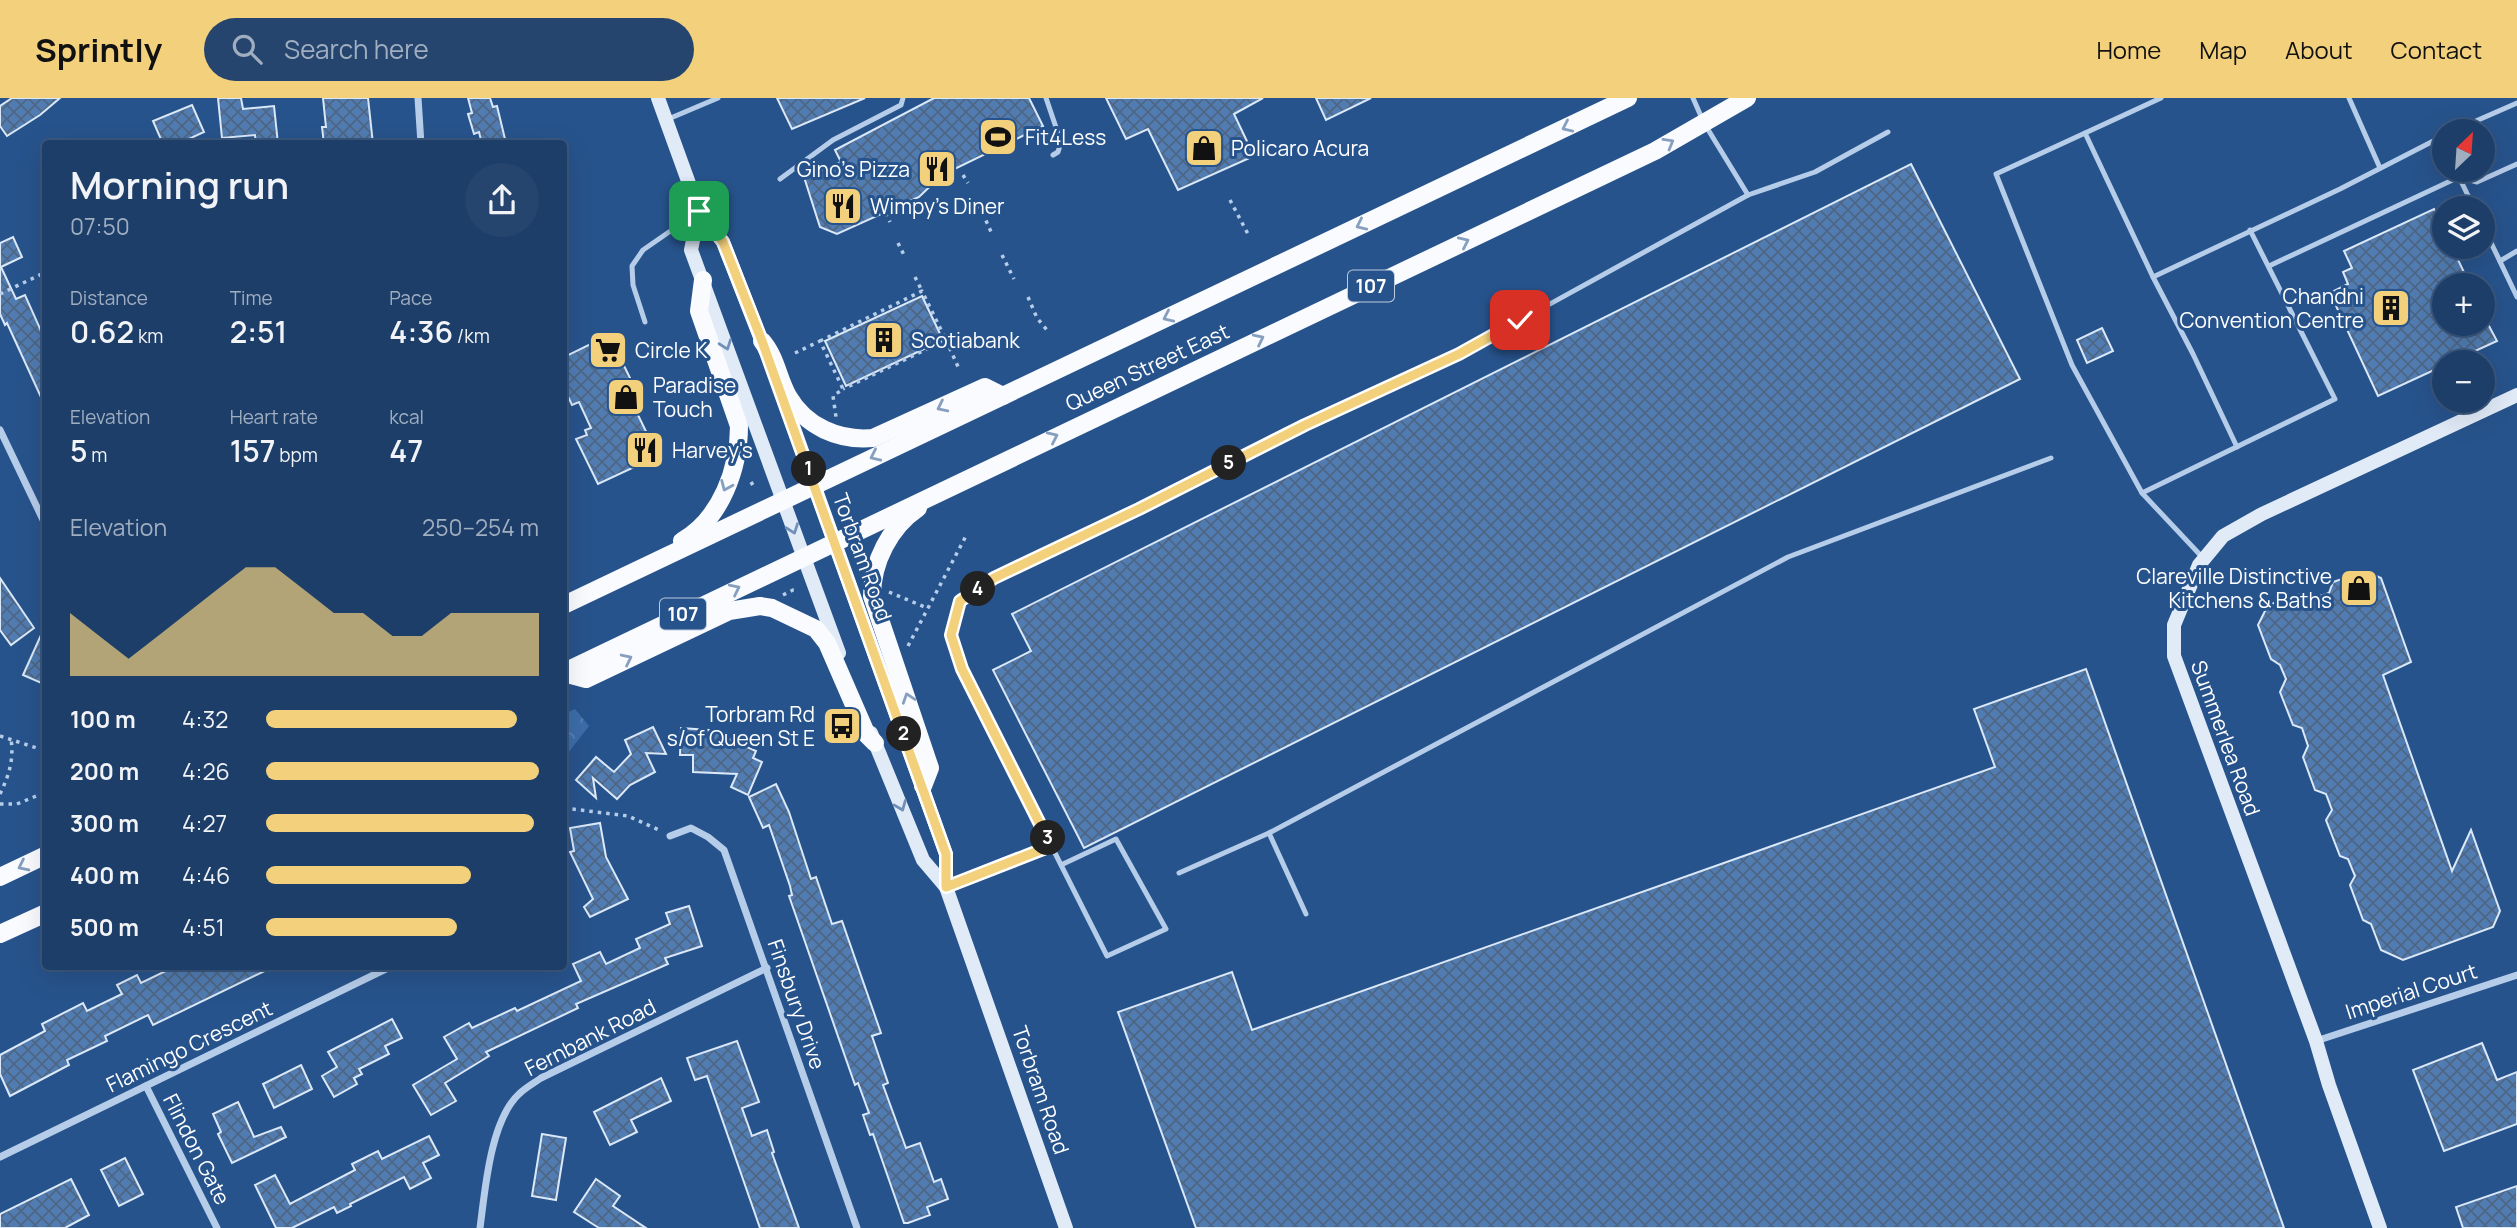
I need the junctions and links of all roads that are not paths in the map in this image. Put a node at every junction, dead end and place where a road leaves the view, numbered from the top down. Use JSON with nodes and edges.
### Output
{"nodes":[{"id":1,"x":418,"y":98,"type":"edge"},
{"id":2,"x":658,"y":98,"type":"edge"},
{"id":3,"x":718,"y":98,"type":"edge"},
{"id":4,"x":903,"y":98,"type":"edge"},
{"id":5,"x":1046,"y":98,"type":"edge"},
{"id":6,"x":1628,"y":98,"type":"edge"},
{"id":7,"x":1693,"y":98,"type":"edge"},
{"id":8,"x":1747,"y":98,"type":"edge"},
{"id":9,"x":2161,"y":98,"type":"edge"},
{"id":10,"x":2349,"y":98,"type":"edge"},
{"id":11,"x":2517,"y":103,"type":"edge"},
{"id":12,"x":2480,"y":119,"type":"edge"},
{"id":13,"x":666,"y":120,"type":"junction"},
{"id":14,"x":1704,"y":123,"type":"junction"},
{"id":15,"x":1888,"y":132,"type":"dead end"},
{"id":16,"x":2085,"y":133,"type":"junction"},
{"id":17,"x":421,"y":140,"type":"edge"},
{"id":18,"x":2432,"y":142,"type":"edge"},
{"id":19,"x":1053,"y":155,"type":"dead end"},
{"id":20,"x":2517,"y":164,"type":"edge"},
{"id":21,"x":2380,"y":169,"type":"junction"},
{"id":22,"x":2496,"y":173,"type":"edge"},
{"id":23,"x":780,"y":179,"type":"dead end"},
{"id":24,"x":2448,"y":182,"type":"edge"},
{"id":25,"x":1748,"y":195,"type":"junction"},
{"id":26,"x":699,"y":211,"type":"junction"},
{"id":27,"x":2250,"y":230,"type":"junction"},
{"id":28,"x":2495,"y":251,"type":"edge"},
{"id":29,"x":2517,"y":251,"type":"edge"},
{"id":30,"x":2500,"y":261,"type":"junction"},
{"id":31,"x":2269,"y":266,"type":"junction"},
{"id":32,"x":2153,"y":277,"type":"junction"},
{"id":33,"x":703,"y":280,"type":"junction"},
{"id":34,"x":2517,"y":297,"type":"edge"},
{"id":35,"x":645,"y":322,"type":"dead end"},
{"id":36,"x":762,"y":341,"type":"junction"},
{"id":37,"x":2517,"y":395,"type":"edge"},
{"id":38,"x":1003,"y":396,"type":"junction"},
{"id":39,"x":0,"y":430,"type":"edge"},
{"id":40,"x":2237,"y":447,"type":"junction"},
{"id":41,"x":2051,"y":458,"type":"dead end"},
{"id":42,"x":991,"y":466,"type":"junction"},
{"id":43,"x":815,"y":485,"type":"junction"},
{"id":44,"x":2142,"y":493,"type":"junction"},
{"id":45,"x":783,"y":501,"type":"junction"},
{"id":46,"x":42,"y":518,"type":"edge"},
{"id":47,"x":835,"y":541,"type":"junction"},
{"id":48,"x":803,"y":557,"type":"junction"},
{"id":49,"x":2204,"y":559,"type":"junction"},
{"id":50,"x":624,"y":577,"type":"junction"},
{"id":51,"x":567,"y":605,"type":"edge"},
{"id":52,"x":567,"y":671,"type":"edge"},
{"id":53,"x":567,"y":673,"type":"edge"},
{"id":54,"x":875,"y":743,"type":"junction"},
{"id":55,"x":923,"y":786,"type":"junction"},
{"id":56,"x":1269,"y":833,"type":"junction"},
{"id":57,"x":670,"y":836,"type":"road end"},
{"id":58,"x":1051,"y":846,"type":"junction"},
{"id":59,"x":42,"y":857,"type":"edge"},
{"id":60,"x":1061,"y":865,"type":"junction"},
{"id":61,"x":1178,"y":873,"type":"dead end"},
{"id":62,"x":0,"y":877,"type":"edge"},
{"id":63,"x":946,"y":887,"type":"junction"},
{"id":64,"x":1306,"y":914,"type":"dead end"},
{"id":65,"x":42,"y":915,"type":"edge"},
{"id":66,"x":0,"y":934,"type":"edge"},
{"id":67,"x":767,"y":968,"type":"junction"},
{"id":68,"x":384,"y":970,"type":"edge"},
{"id":69,"x":2517,"y":975,"type":"edge"},
{"id":70,"x":2316,"y":1041,"type":"junction"},
{"id":71,"x":146,"y":1086,"type":"junction"},
{"id":72,"x":0,"y":1157,"type":"edge"},
{"id":73,"x":217,"y":1228,"type":"edge"},
{"id":74,"x":480,"y":1228,"type":"edge"},
{"id":75,"x":857,"y":1228,"type":"edge"},
{"id":76,"x":1066,"y":1228,"type":"edge"},
{"id":77,"x":2380,"y":1228,"type":"edge"}],
"edges":[{"from":1,"to":17,"type":"street"},
{"from":2,"to":13,"type":"main road","name":"Torbram Road"},
{"from":3,"to":13,"type":"lane"},
{"from":4,"to":23,"type":"lane"},
{"from":5,"to":19,"type":"lane"},
{"from":6,"to":38,"type":"main road","name":"Queen Street East","one_way":true},
{"from":7,"to":14,"type":"lane"},
{"from":8,"to":14,"type":"main road","name":"Queen Street East","number":"107"},
{"from":9,"to":16,"type":"lane"},
{"from":10,"to":21,"type":"lane"},
{"from":11,"to":12,"type":"lane"},
{"from":13,"to":26,"type":"main road","name":"Torbram Road"},
{"from":14,"to":25,"type":"lane"},
{"from":42,"to":14,"type":"main road","name":"Queen Street East","number":"107","one_way":true},
{"from":15,"to":25,"type":"lane"},
{"from":16,"to":32,"type":"lane"},
{"from":16,"to":44,"type":"lane"},
{"from":18,"to":21,"type":"lane"},
{"from":20,"to":22,"type":"lane"},
{"from":21,"to":27,"type":"lane"},
{"from":24,"to":31,"type":"lane"},
{"from":25,"to":58,"type":"lane"},
{"from":26,"to":33,"type":"main road","name":"Torbram Road"},
{"from":26,"to":35,"type":"lane"},
{"from":26,"to":36,"type":"main road","name":"Torbram Road"},
{"from":27,"to":31,"type":"lane"},
{"from":27,"to":32,"type":"lane"},
{"from":28,"to":30,"type":"lane"},
{"from":29,"to":30,"type":"lane"},
{"from":30,"to":34,"type":"lane"},
{"from":31,"to":40,"type":"lane"},
{"from":32,"to":40,"type":"lane"},
{"from":33,"to":45,"type":"main road","name":"Torbram Road","one_way":true},
{"from":33,"to":50,"type":"main road","one_way":true},
{"from":38,"to":36,"type":"main road","one_way":true},
{"from":36,"to":43,"type":"main road","name":"Torbram Road"},
{"from":37,"to":49,"type":"main road","name":"Summerlea Road"},
{"from":38,"to":43,"type":"main road","name":"Queen Street East","one_way":true},
{"from":39,"to":46,"type":"street"},
{"from":40,"to":44,"type":"lane"},
{"from":41,"to":56,"type":"lane"},
{"from":42,"to":47,"type":"main road","name":"Queen Street East","number":"107"},
{"from":55,"to":42,"type":"main road","one_way":true},
{"from":43,"to":45,"type":"main road","name":"Queen Street East"},
{"from":43,"to":47,"type":"main road","name":"Torbram Road"},
{"from":44,"to":49,"type":"lane"},
{"from":45,"to":48,"type":"main road","name":"Torbram Road","one_way":true},
{"from":45,"to":50,"type":"main road","name":"Queen Street East"},
{"from":47,"to":48,"type":"main road","name":"Queen Street East","number":"107"},
{"from":47,"to":55,"type":"main road","name":"Torbram Road"},
{"from":52,"to":48,"type":"main road","name":"Queen Street East","number":"107","one_way":true},
{"from":48,"to":54,"type":"main road","name":"Torbram Road"},
{"from":49,"to":70,"type":"main road","name":"Summerlea Road"},
{"from":50,"to":51,"type":"main road","name":"Queen Street East"},
{"from":53,"to":54,"type":"main road","one_way":true},
{"from":54,"to":63,"type":"main road","name":"Torbram Road","one_way":true},
{"from":55,"to":63,"type":"main road","name":"Torbram Road"},
{"from":56,"to":61,"type":"lane"},
{"from":56,"to":64,"type":"lane"},
{"from":57,"to":67,"type":"street","name":"Finsbury Drive"},
{"from":58,"to":60,"type":"lane"},
{"from":58,"to":63,"type":"lane"},
{"from":59,"to":62,"type":"main road","one_way":true},
{"from":60,"to":60,"type":"lane"},
{"from":63,"to":76,"type":"main road","name":"Torbram Road"},
{"from":65,"to":66,"type":"main road"},
{"from":67,"to":74,"type":"street","name":"Fernbank Road"},
{"from":67,"to":75,"type":"street","name":"Finsbury Drive"},
{"from":68,"to":71,"type":"street","name":"Flamingo Crescent"},
{"from":69,"to":70,"type":"street","name":"Imperial Court"},
{"from":70,"to":77,"type":"main road","name":"Summerlea Road"},
{"from":71,"to":72,"type":"street","name":"Flamingo Crescent"},
{"from":71,"to":73,"type":"street","name":"Flindon Gate"}]}
